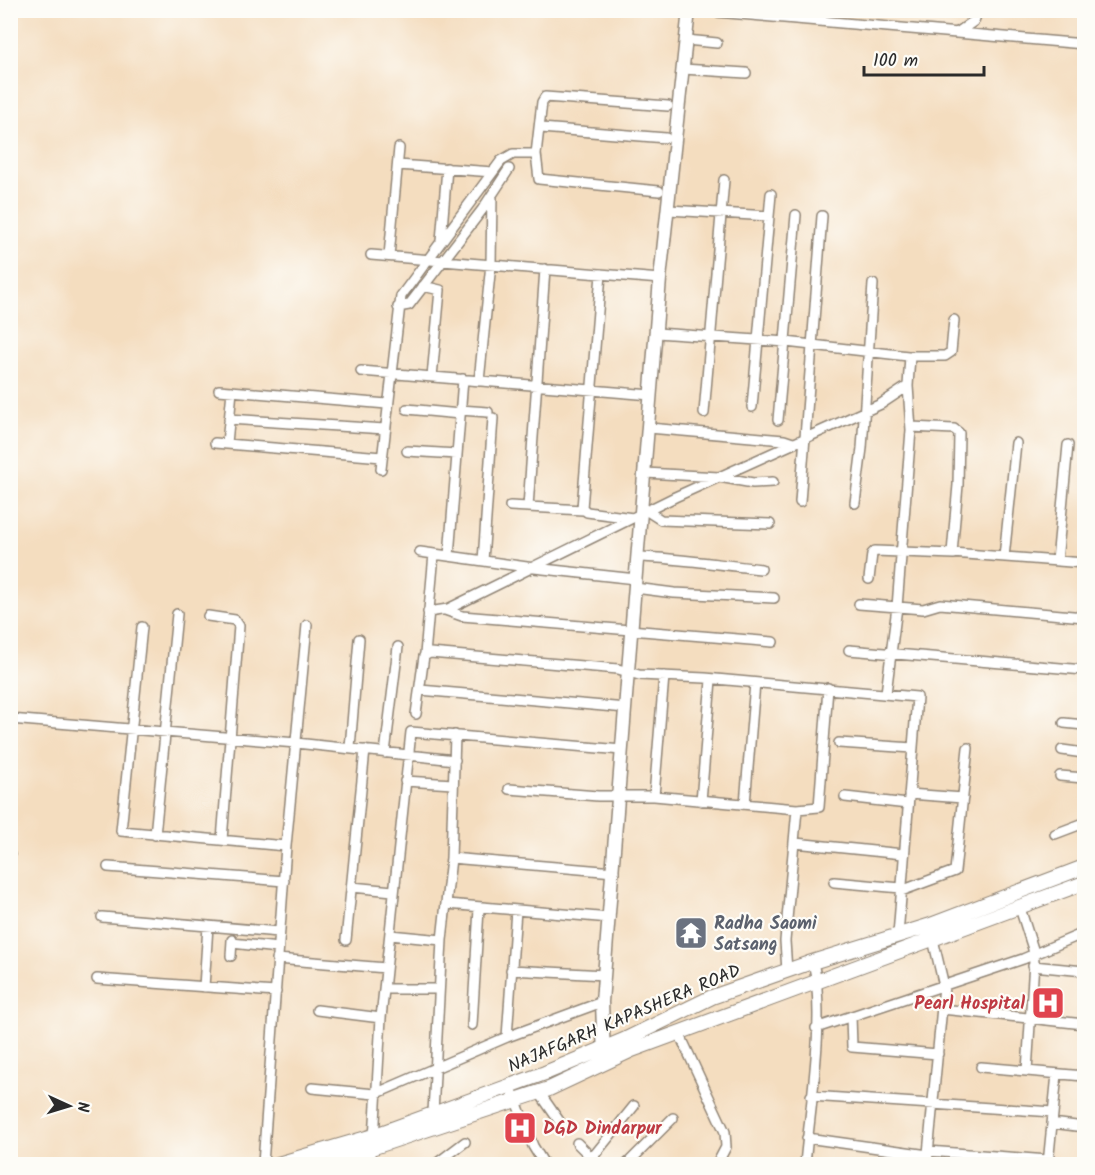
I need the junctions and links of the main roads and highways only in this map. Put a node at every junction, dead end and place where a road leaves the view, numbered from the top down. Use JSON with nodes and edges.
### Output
{"nodes":[{"id":1,"x":1084,"y":867,"type":"edge"},
{"id":2,"x":1084,"y":883,"type":"edge"},
{"id":3,"x":604,"y":1056,"type":"junction"},
{"id":4,"x":371,"y":1147,"type":"edge"},
{"id":5,"x":278,"y":1164,"type":"edge"},
{"id":6,"x":323,"y":1164,"type":"edge"}],
"edges":[{"from":1,"to":3,"type":"main road","name":"NAJAFGARH KAPASHERA ROAD"},
{"from":2,"to":3,"type":"main road","name":"NAJAFGARH KAPASHERA ROAD"},
{"from":3,"to":4,"type":"main road","name":"NAJAFGARH KAPASHERA ROAD"},
{"from":3,"to":4,"type":"main road","name":"NAJAFGARH KAPASHERA ROAD"},
{"from":4,"to":5,"type":"main road","name":"NAJAFGARH KAPASHERA ROAD"},
{"from":4,"to":6,"type":"main road","name":"NAJAFGARH KAPASHERA ROAD"}]}
